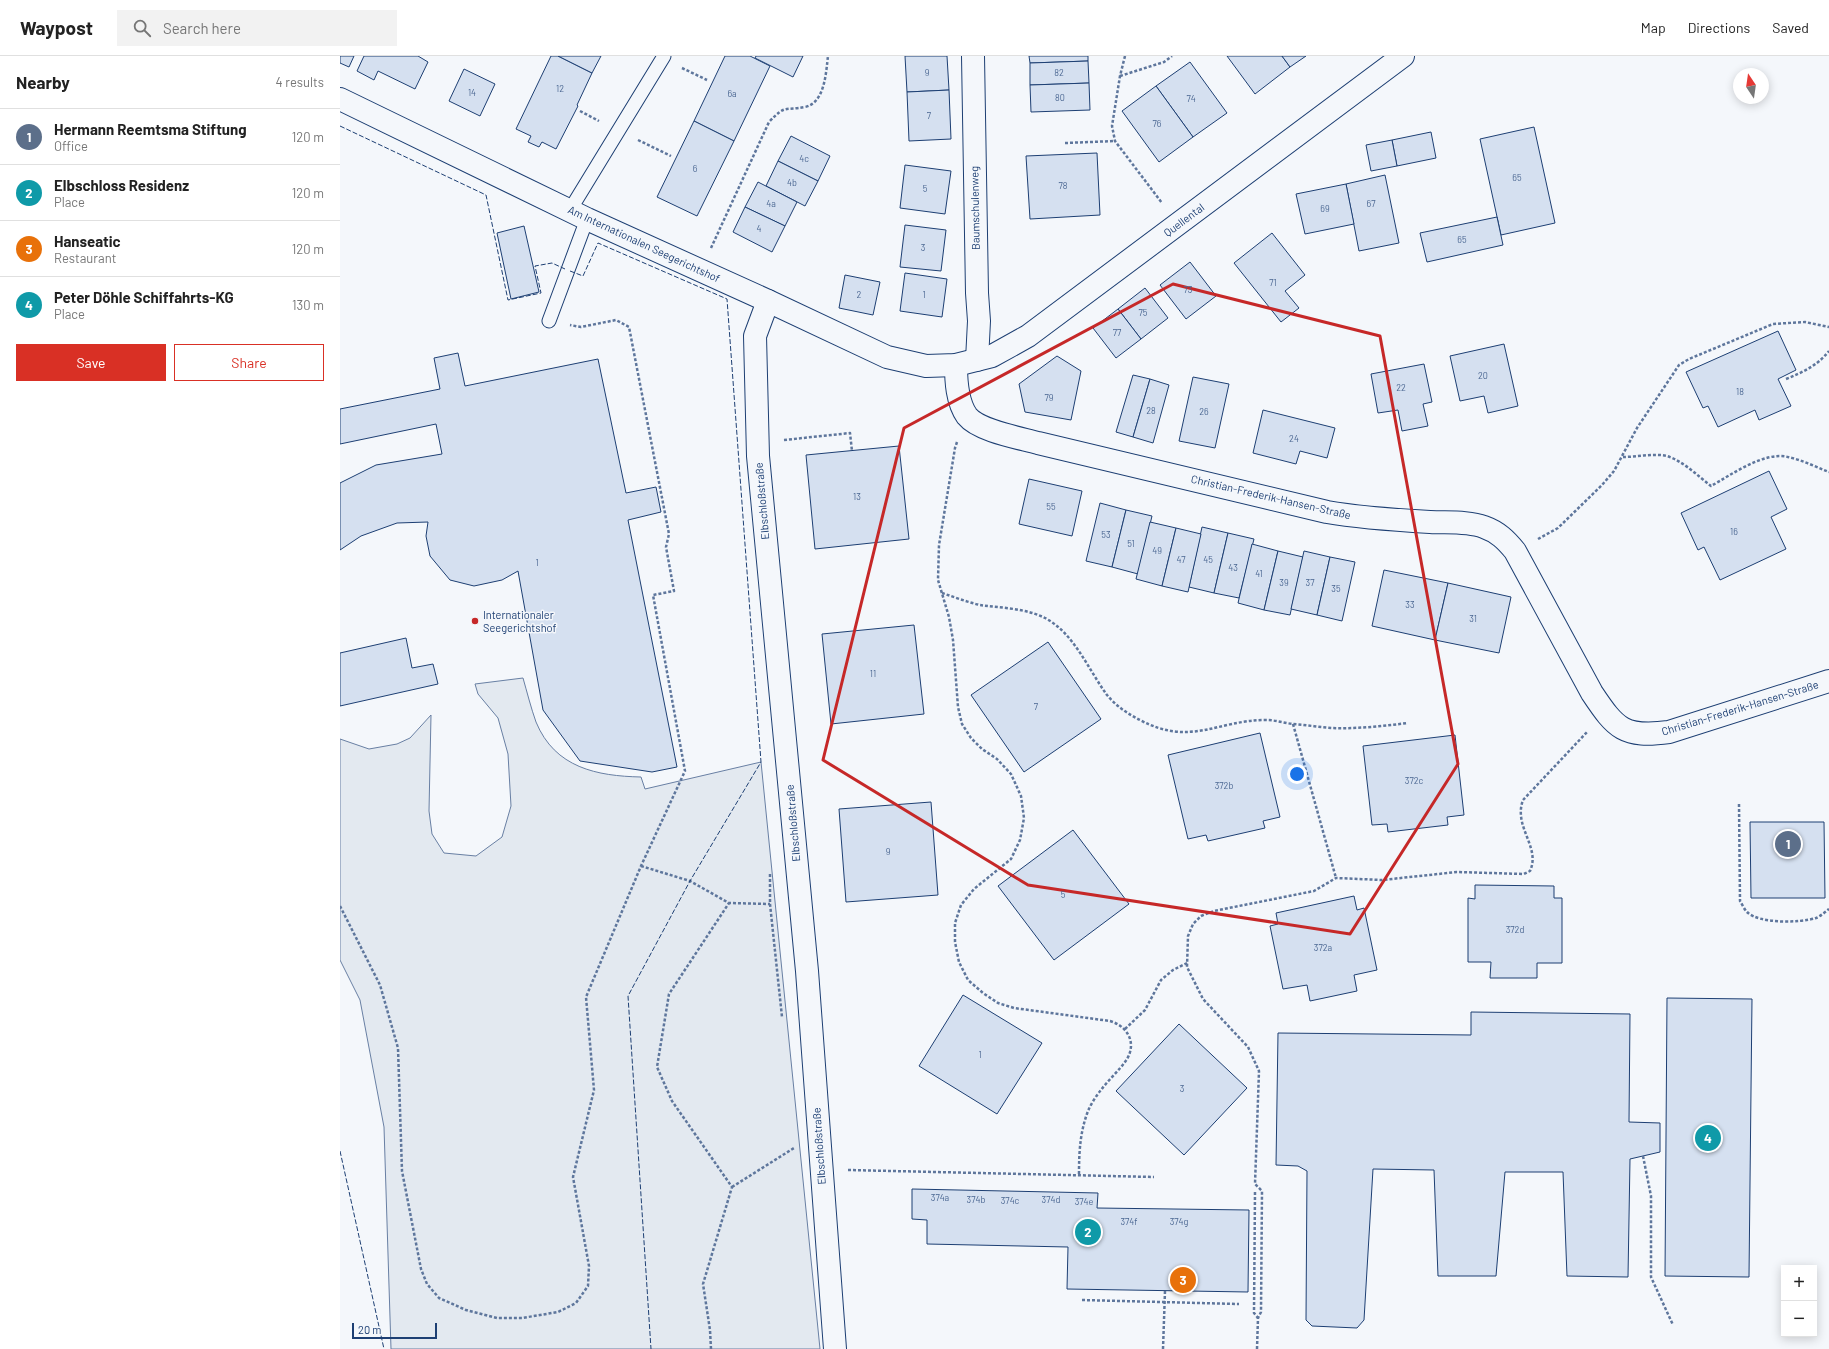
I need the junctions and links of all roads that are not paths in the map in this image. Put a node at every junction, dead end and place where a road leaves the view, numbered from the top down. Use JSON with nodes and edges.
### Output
{"nodes":[{"id":1,"x":664,"y":56,"type":"edge"},
{"id":2,"x":973,"y":56,"type":"edge"},
{"id":3,"x":1403,"y":56,"type":"edge"},
{"id":4,"x":340,"y":99,"type":"edge"},
{"id":5,"x":578,"y":214,"type":"junction"},
{"id":6,"x":768,"y":300,"type":"junction"},
{"id":7,"x":549,"y":321,"type":"road end"},
{"id":8,"x":977,"y":360,"type":"junction"},
{"id":9,"x":956,"y":365,"type":"junction"},
{"id":10,"x":1829,"y":681,"type":"edge"},
{"id":11,"x":835,"y":1349,"type":"edge"}],
"edges":[{"from":1,"to":5,"type":"lane"},
{"from":2,"to":8,"type":"street","name":"Baumschulenweg"},
{"from":3,"to":8,"type":"street","name":"Quellental"},
{"from":4,"to":5,"type":"street","name":"Am Internationalen Seegerichtshof"},
{"from":5,"to":6,"type":"street","name":"Am Internationalen Seegerichtshof"},
{"from":5,"to":7,"type":"lane"},
{"from":6,"to":9,"type":"street","name":"Am Internationalen Seegerichtshof"},
{"from":6,"to":11,"type":"street","name":"Elbschloßstraße"},
{"from":8,"to":9,"type":"street","name":"Quellental"},
{"from":9,"to":10,"type":"street","name":"Christian-Frederik-Hansen-Straße"}]}
